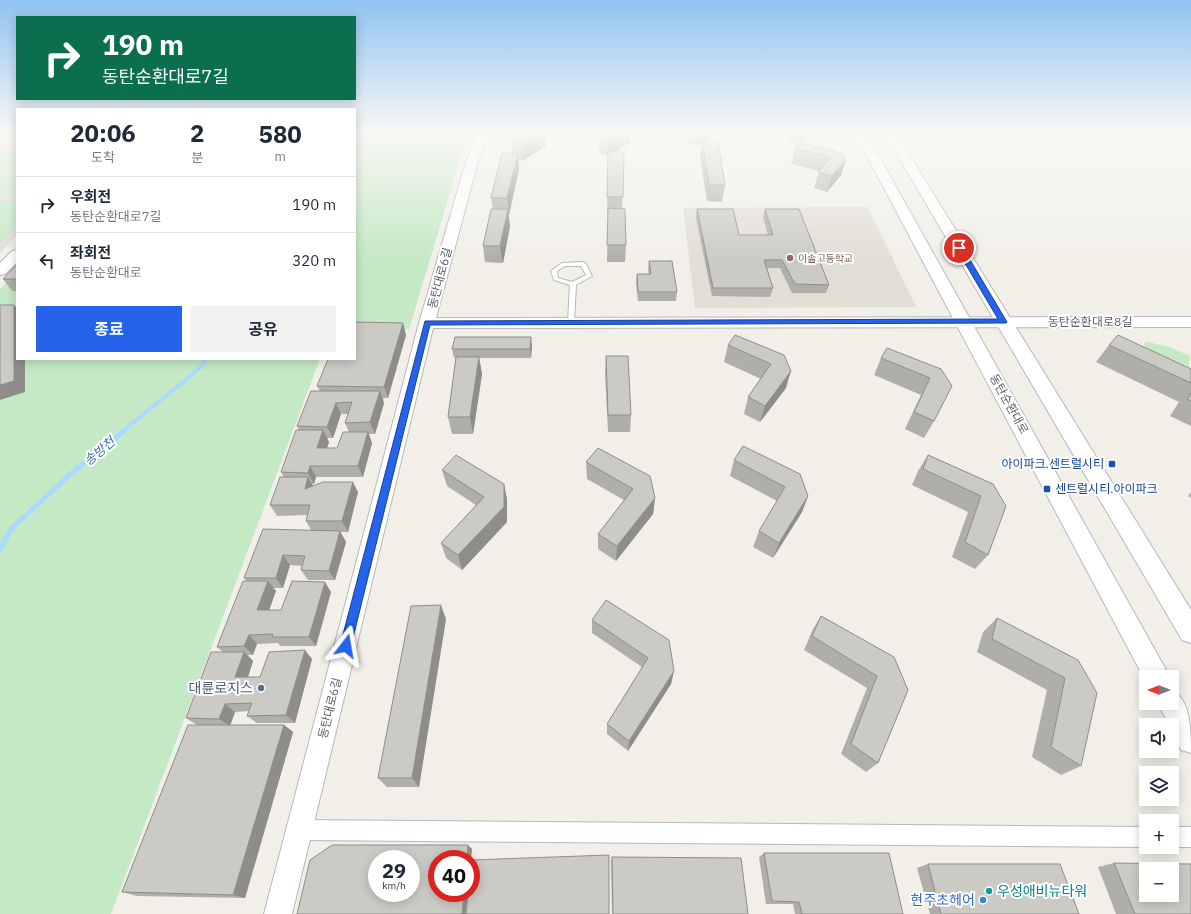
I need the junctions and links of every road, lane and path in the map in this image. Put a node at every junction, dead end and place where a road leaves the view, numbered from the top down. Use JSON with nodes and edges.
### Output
{"nodes":[{"id":1,"x":468,"y":176,"type":"edge"},
{"id":2,"x":884,"y":176,"type":"edge"},
{"id":3,"x":915,"y":176,"type":"edge"},
{"id":4,"x":16,"y":255,"type":"edge"},
{"id":5,"x":0,"y":271,"type":"edge"},
{"id":6,"x":573,"y":284,"type":"junction"},
{"id":7,"x":571,"y":322,"type":"junction"},
{"id":8,"x":964,"y":322,"type":"junction"},
{"id":9,"x":997,"y":322,"type":"junction"},
{"id":10,"x":1191,"y":322,"type":"edge"},
{"id":11,"x":427,"y":323,"type":"junction"},
{"id":12,"x":1191,"y":632,"type":"edge"},
{"id":13,"x":1153,"y":670,"type":"edge"},
{"id":14,"x":1179,"y":708,"type":"edge"},
{"id":15,"x":1176,"y":710,"type":"edge"},
{"id":16,"x":1191,"y":717,"type":"edge"},
{"id":17,"x":1191,"y":740,"type":"edge"},
{"id":18,"x":299,"y":830,"type":"junction"},
{"id":19,"x":1139,"y":837,"type":"edge"},
{"id":20,"x":1179,"y":837,"type":"edge"},
{"id":21,"x":1191,"y":837,"type":"edge"},
{"id":22,"x":278,"y":914,"type":"edge"}],
"edges":[{"from":1,"to":11,"type":"street","name":"동탄대로6길"},
{"from":2,"to":8,"type":"main road","name":"동탄순환대로"},
{"from":3,"to":9,"type":"main road"},
{"from":4,"to":5,"type":"street"},
{"from":6,"to":6,"type":"lane"},
{"from":6,"to":7,"type":"lane"},
{"from":7,"to":8,"type":"street","name":"동탄순환대로8길"},
{"from":7,"to":11,"type":"street","name":"동탄순환대로8길"},
{"from":8,"to":9,"type":"street","name":"동탄순환대로8길"},
{"from":8,"to":13,"type":"main road","name":"동탄순환대로"},
{"from":9,"to":10,"type":"street","name":"동탄순환대로8길"},
{"from":9,"to":12,"type":"main road"},
{"from":11,"to":18,"type":"street","name":"동탄대로6길"},
{"from":14,"to":16,"type":"main road"},
{"from":15,"to":17,"type":"main road"},
{"from":18,"to":19,"type":"street"},
{"from":18,"to":22,"type":"street","name":"동탄대로6길"},
{"from":20,"to":21,"type":"street"}]}
